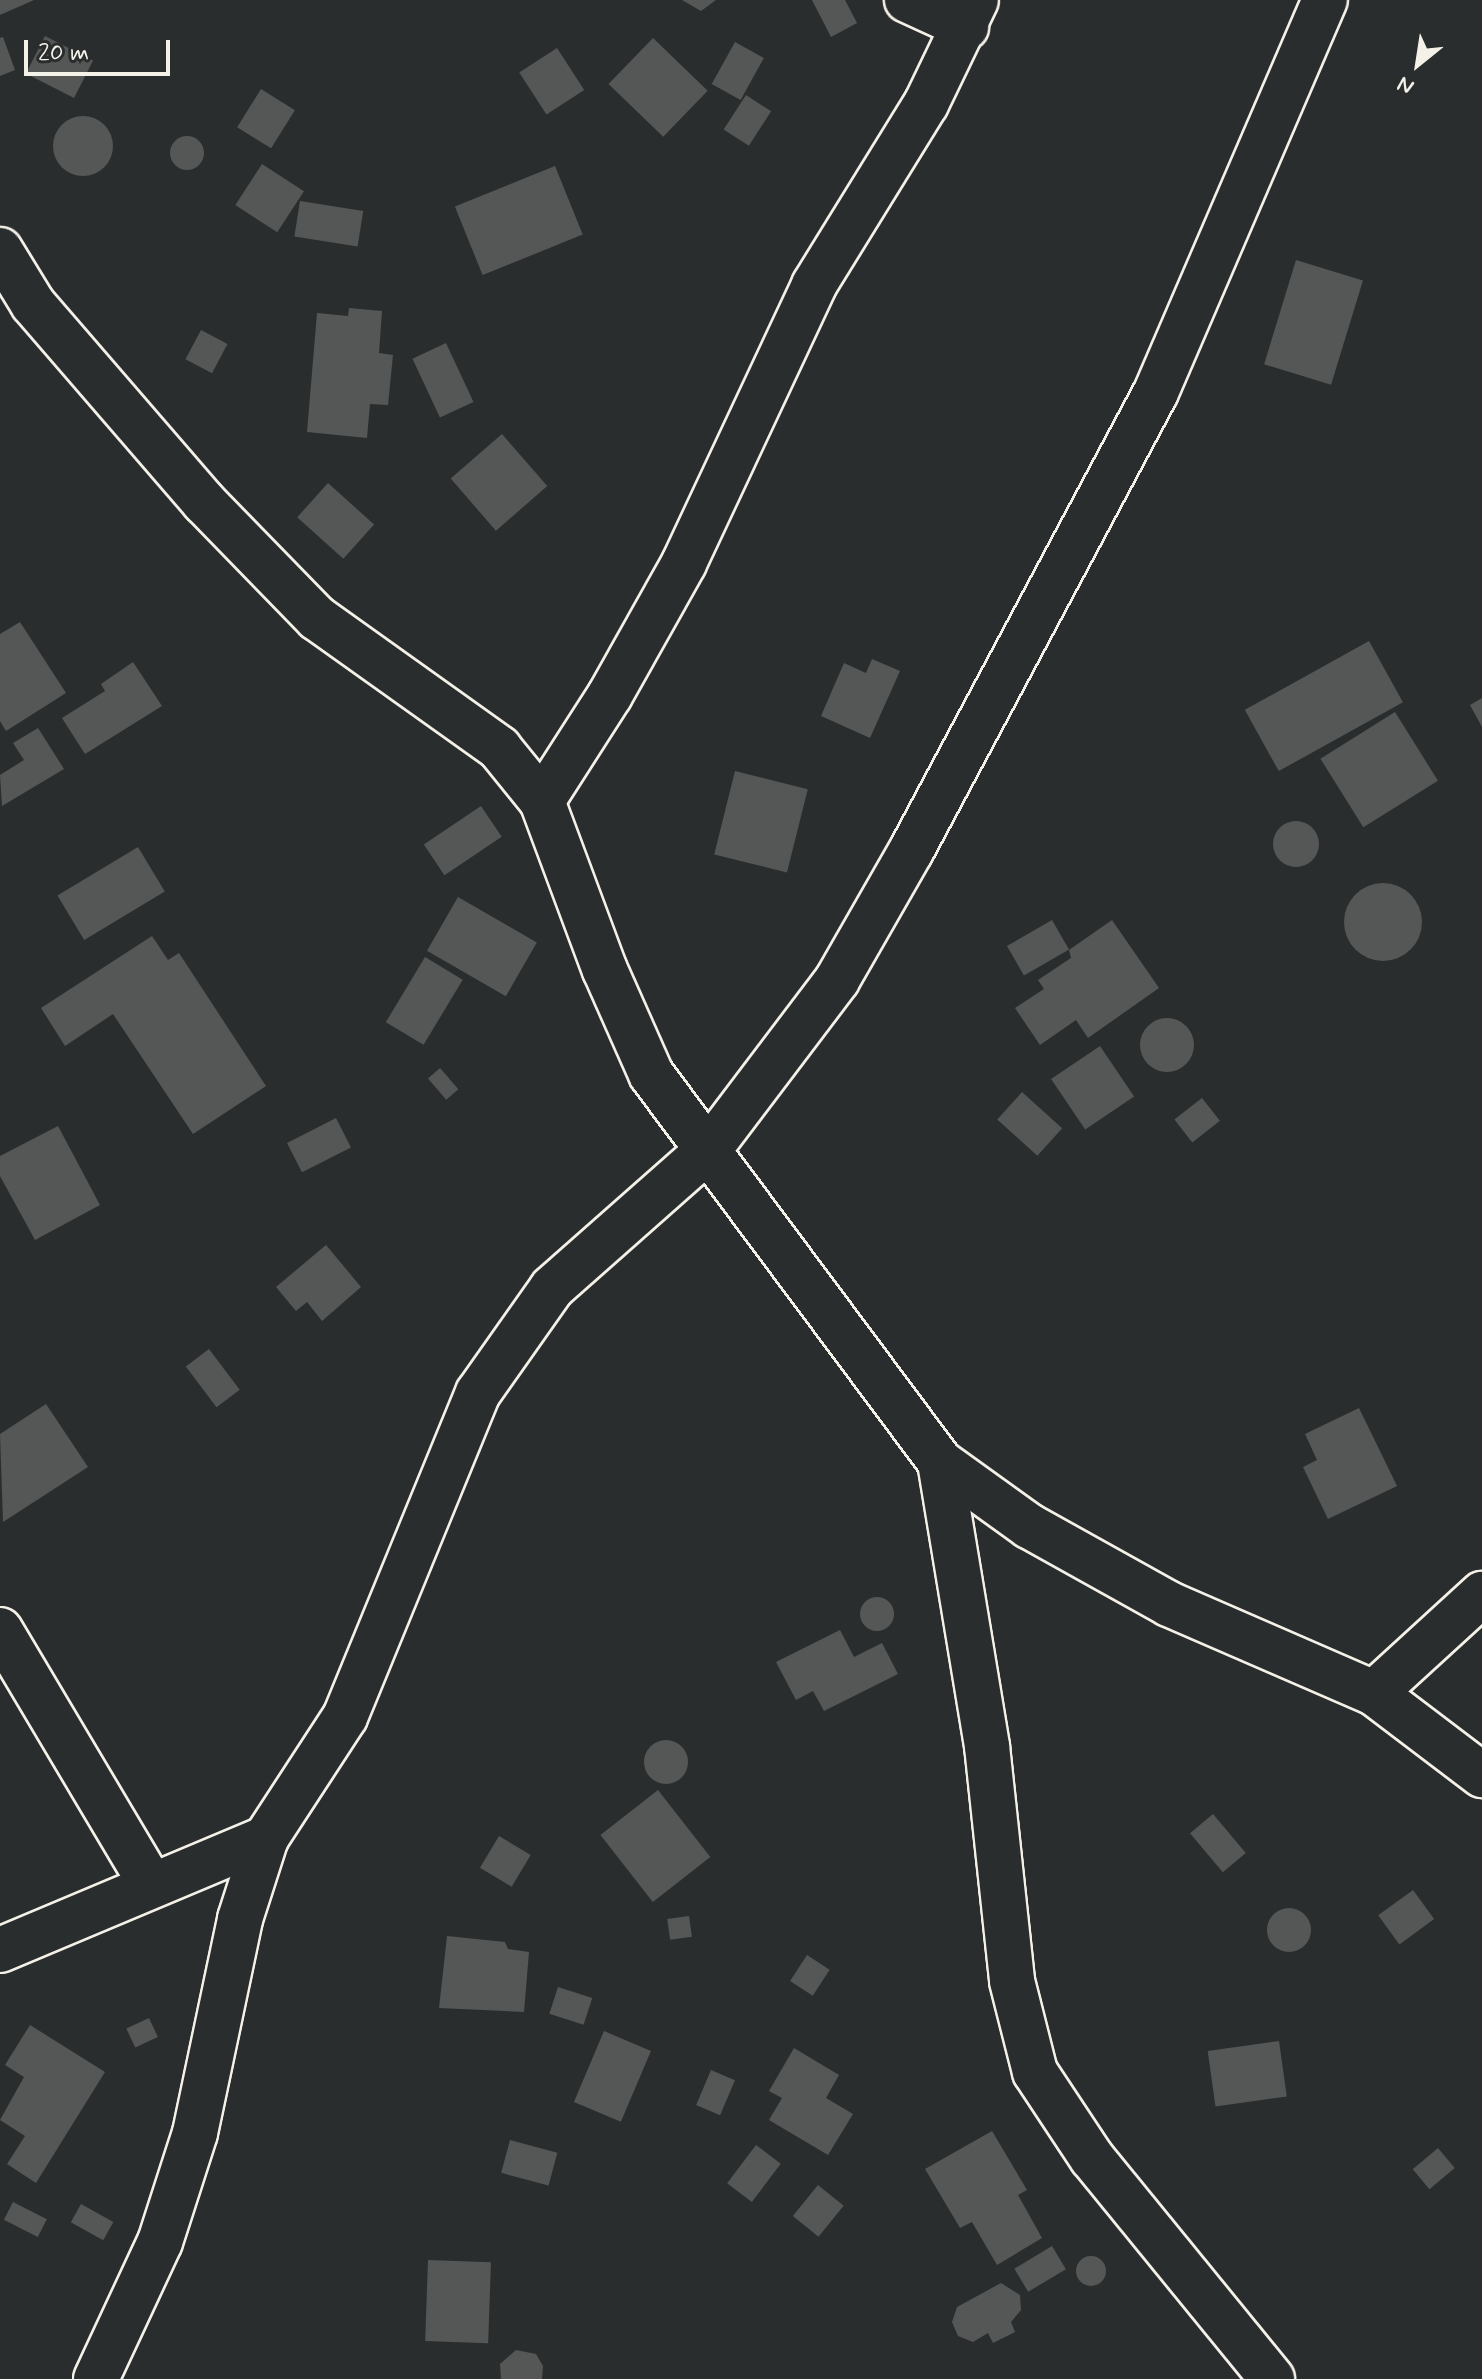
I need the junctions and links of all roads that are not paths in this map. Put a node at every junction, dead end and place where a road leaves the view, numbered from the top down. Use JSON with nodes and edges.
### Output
{"nodes":[{"id":1,"x":907,"y":0,"type":"edge"},
{"id":2,"x":1325,"y":0,"type":"edge"},
{"id":3,"x":971,"y":13,"type":"edge"},
{"id":4,"x":0,"y":250,"type":"edge"},
{"id":5,"x":542,"y":801,"type":"junction"},
{"id":6,"x":710,"y":1148,"type":"junction"},
{"id":7,"x":940,"y":1462,"type":"junction"},
{"id":8,"x":1482,"y":1594,"type":"edge"},
{"id":9,"x":0,"y":1630,"type":"edge"},
{"id":10,"x":1374,"y":1693,"type":"junction"},
{"id":11,"x":1482,"y":1775,"type":"edge"},
{"id":12,"x":266,"y":1838,"type":"junction"},
{"id":13,"x":150,"y":1883,"type":"junction"},
{"id":14,"x":0,"y":1950,"type":"edge"},
{"id":15,"x":96,"y":2379,"type":"edge"},
{"id":16,"x":1272,"y":2379,"type":"edge"}],
"edges":[{"from":1,"to":3,"type":"street"},
{"from":2,"to":6,"type":"street"},
{"from":3,"to":5,"type":"street"},
{"from":4,"to":5,"type":"street"},
{"from":5,"to":6,"type":"street"},
{"from":6,"to":7,"type":"street"},
{"from":6,"to":12,"type":"street"},
{"from":7,"to":10,"type":"street"},
{"from":7,"to":16,"type":"street"},
{"from":8,"to":10,"type":"street"},
{"from":9,"to":13,"type":"street"},
{"from":10,"to":11,"type":"street"},
{"from":12,"to":13,"type":"street"},
{"from":12,"to":15,"type":"street"},
{"from":13,"to":14,"type":"street"}]}
